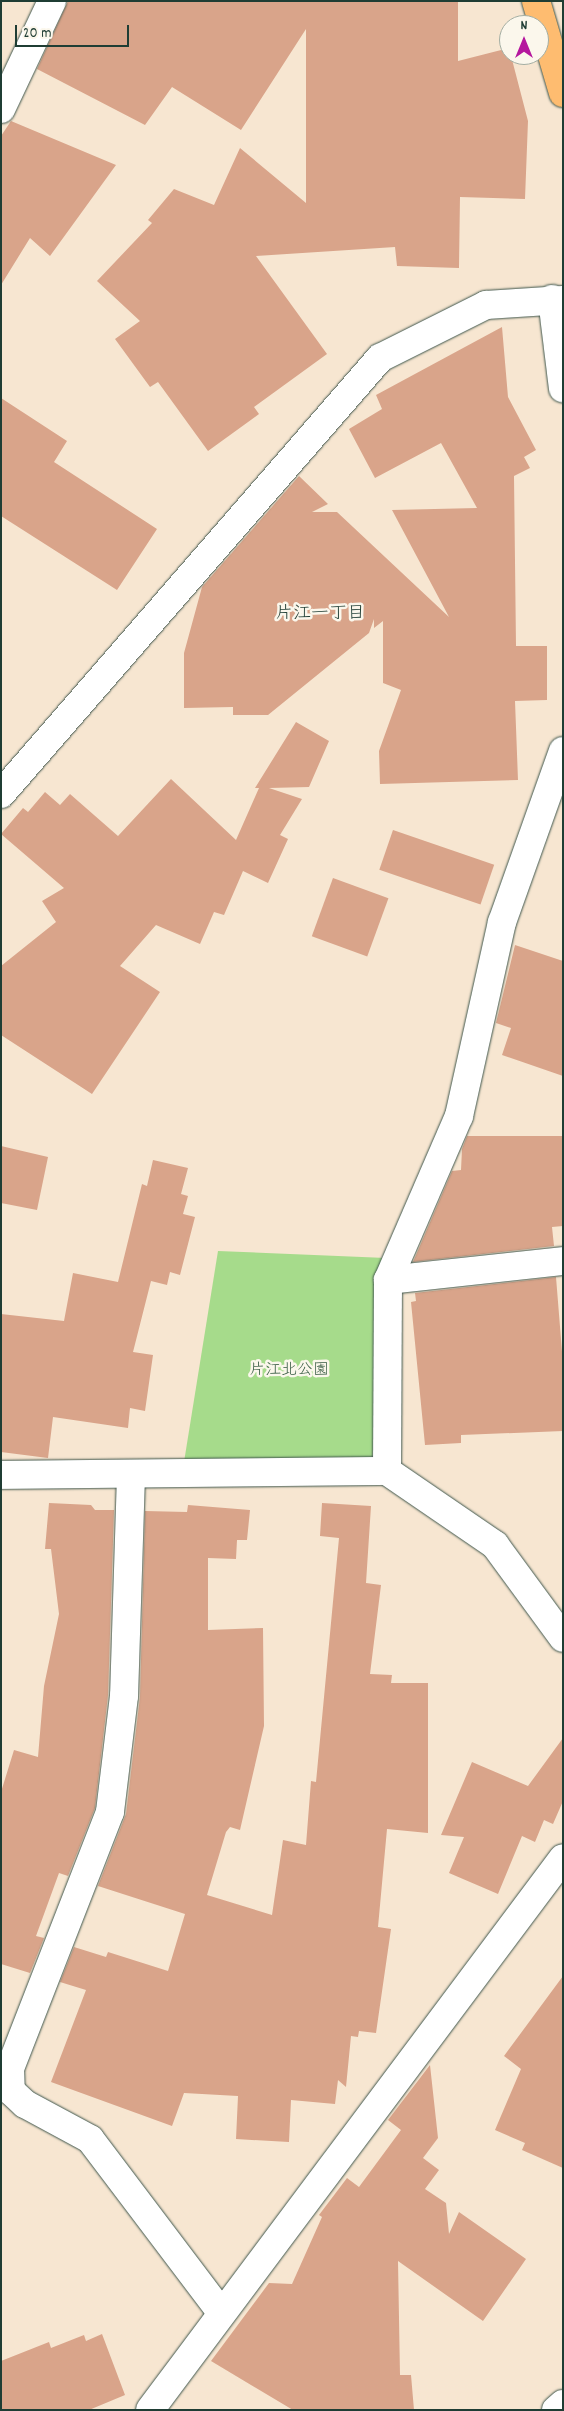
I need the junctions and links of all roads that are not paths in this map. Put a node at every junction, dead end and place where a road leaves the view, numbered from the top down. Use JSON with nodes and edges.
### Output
{"nodes":[{"id":1,"x":52,"y":1,"type":"edge"},
{"id":2,"x":536,"y":1,"type":"edge"},
{"id":3,"x":563,"y":92,"type":"edge"},
{"id":4,"x":1,"y":110,"type":"edge"},
{"id":5,"x":557,"y":300,"type":"edge"},
{"id":6,"x":563,"y":388,"type":"edge"},
{"id":7,"x":563,"y":751,"type":"edge"},
{"id":8,"x":1,"y":794,"type":"edge"},
{"id":9,"x":563,"y":1261,"type":"edge"},
{"id":10,"x":388,"y":1280,"type":"junction"},
{"id":11,"x":387,"y":1471,"type":"junction"},
{"id":12,"x":1,"y":1475,"type":"edge"},
{"id":13,"x":131,"y":1475,"type":"junction"},
{"id":14,"x":563,"y":1638,"type":"edge"},
{"id":15,"x":563,"y":1858,"type":"edge"},
{"id":16,"x":221,"y":2312,"type":"junction"},
{"id":17,"x":563,"y":2404,"type":"edge"},
{"id":18,"x":150,"y":2410,"type":"edge"},
{"id":19,"x":556,"y":2410,"type":"edge"}],
"edges":[{"from":1,"to":4,"type":"street"},
{"from":2,"to":3,"type":"main road"},
{"from":5,"to":6,"type":"street"},
{"from":5,"to":8,"type":"street"},
{"from":7,"to":10,"type":"street"},
{"from":9,"to":10,"type":"street"},
{"from":10,"to":11,"type":"street"},
{"from":11,"to":13,"type":"street"},
{"from":11,"to":14,"type":"street"},
{"from":12,"to":13,"type":"street"},
{"from":13,"to":16,"type":"street"},
{"from":15,"to":16,"type":"street"},
{"from":16,"to":18,"type":"street"},
{"from":17,"to":19,"type":"street"}]}
